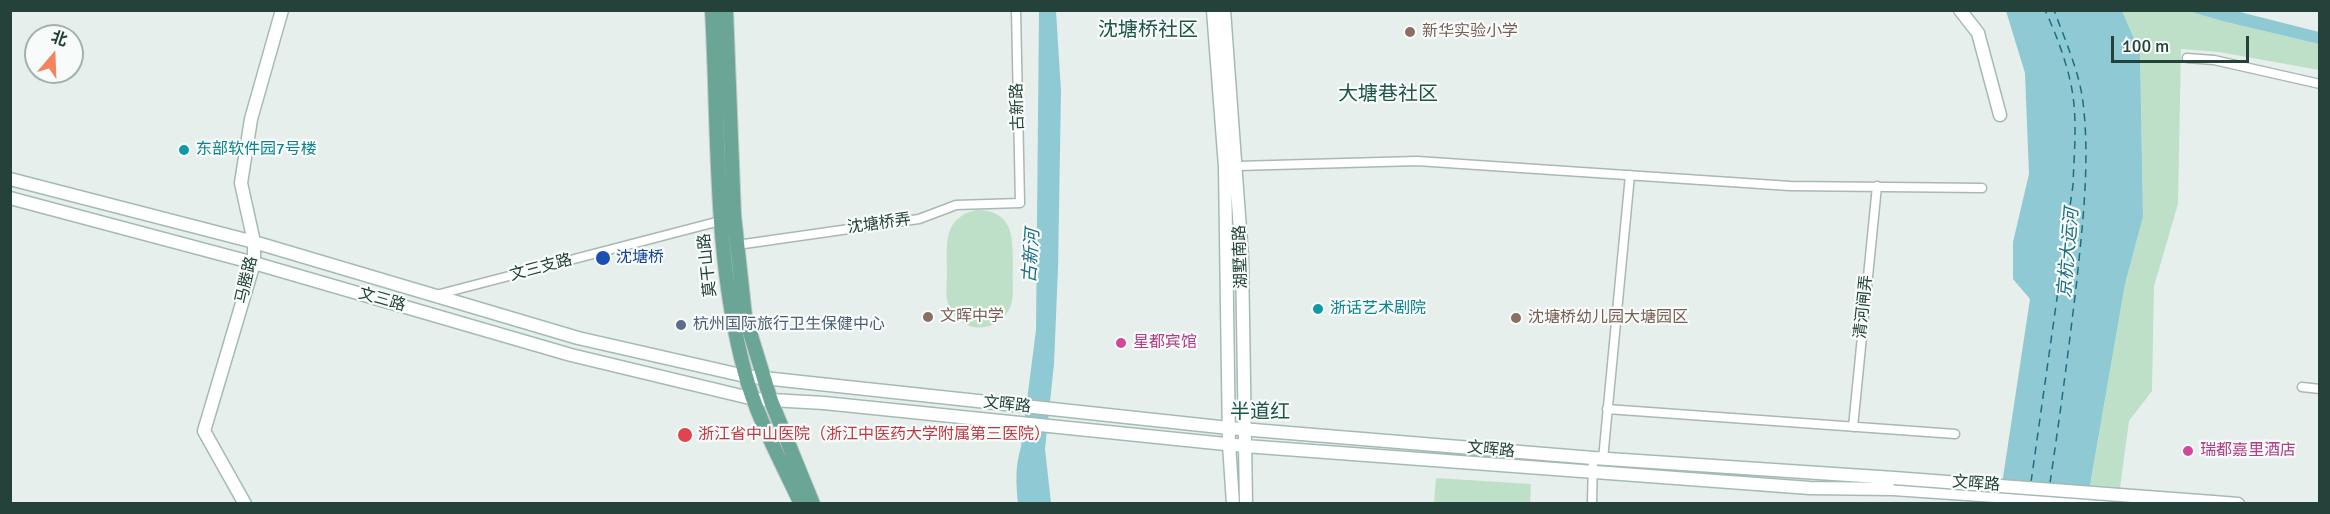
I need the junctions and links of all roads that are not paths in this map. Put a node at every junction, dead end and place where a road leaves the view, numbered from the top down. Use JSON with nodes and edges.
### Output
{"nodes":[{"id":1,"x":282,"y":10,"type":"edge"},
{"id":2,"x":712,"y":10,"type":"edge"},
{"id":3,"x":726,"y":10,"type":"edge"},
{"id":4,"x":1016,"y":10,"type":"edge"},
{"id":5,"x":1213,"y":10,"type":"edge"},
{"id":6,"x":1224,"y":10,"type":"edge"},
{"id":7,"x":1960,"y":10,"type":"edge"},
{"id":8,"x":2187,"y":58,"type":"dead end"},
{"id":9,"x":2319,"y":84,"type":"edge"},
{"id":10,"x":2000,"y":115,"type":"dead end"},
{"id":11,"x":1237,"y":166,"type":"junction"},
{"id":12,"x":1630,"y":175,"type":"junction"},
{"id":13,"x":10,"y":179,"type":"edge"},
{"id":14,"x":1877,"y":186,"type":"junction"},
{"id":15,"x":1982,"y":188,"type":"dead end"},
{"id":16,"x":10,"y":198,"type":"edge"},
{"id":17,"x":1020,"y":203,"type":"joint"},
{"id":18,"x":720,"y":221,"type":"junction"},
{"id":19,"x":254,"y":242,"type":"junction"},
{"id":20,"x":736,"y":245,"type":"junction"},
{"id":21,"x":254,"y":263,"type":"junction"},
{"id":22,"x":432,"y":296,"type":"junction"},
{"id":23,"x":746,"y":376,"type":"junction"},
{"id":24,"x":762,"y":377,"type":"junction"},
{"id":25,"x":2302,"y":387,"type":"dead end"},
{"id":26,"x":2319,"y":388,"type":"edge"},
{"id":27,"x":754,"y":399,"type":"junction"},
{"id":28,"x":771,"y":401,"type":"junction"},
{"id":29,"x":1607,"y":409,"type":"junction"},
{"id":30,"x":1229,"y":428,"type":"junction"},
{"id":31,"x":1852,"y":428,"type":"junction"},
{"id":32,"x":1245,"y":429,"type":"junction"},
{"id":33,"x":1955,"y":434,"type":"dead end"},
{"id":34,"x":1229,"y":444,"type":"junction"},
{"id":35,"x":1245,"y":446,"type":"junction"},
{"id":36,"x":1598,"y":459,"type":"junction"},
{"id":37,"x":1593,"y":472,"type":"junction"},
{"id":38,"x":1893,"y":484,"type":"junction"},
{"id":39,"x":245,"y":504,"type":"edge"},
{"id":40,"x":801,"y":504,"type":"edge"},
{"id":41,"x":813,"y":504,"type":"edge"},
{"id":42,"x":1233,"y":504,"type":"edge"},
{"id":43,"x":1246,"y":504,"type":"edge"},
{"id":44,"x":1593,"y":504,"type":"edge"},
{"id":45,"x":2113,"y":504,"type":"edge"},
{"id":46,"x":2238,"y":504,"type":"edge"}],
"edges":[{"from":1,"to":19,"type":"main road","name":"马塍路"},
{"from":2,"to":18,"type":"main road","name":"莫干山路"},
{"from":3,"to":20,"type":"main road","name":"莫干山路"},
{"from":4,"to":17,"type":"street","name":"古新路"},
{"from":5,"to":30,"type":"main road","name":"湖墅南路"},
{"from":6,"to":11,"type":"main road","name":"湖墅南路"},
{"from":7,"to":10,"type":"main road"},
{"from":8,"to":9,"type":"street"},
{"from":11,"to":12,"type":"street"},
{"from":11,"to":32,"type":"main road","name":"湖墅南路"},
{"from":12,"to":14,"type":"street"},
{"from":12,"to":29,"type":"street"},
{"from":13,"to":19,"type":"main road","name":"文三路"},
{"from":14,"to":15,"type":"street"},
{"from":14,"to":31,"type":"street","name":"清河闸弄"},
{"from":16,"to":21,"type":"main road","name":"文三路"},
{"from":17,"to":20,"type":"street","name":"沈塘桥弄"},
{"from":18,"to":22,"type":"street","name":"文三支路"},
{"from":18,"to":23,"type":"main road","name":"莫干山路"},
{"from":19,"to":21,"type":"main road","name":"马塍路"},
{"from":19,"to":22,"type":"main road","name":"文三路"},
{"from":20,"to":24,"type":"main road","name":"莫干山路"},
{"from":21,"to":27,"type":"main road","name":"文三路"},
{"from":21,"to":39,"type":"main road","name":"马塍路"},
{"from":22,"to":23,"type":"main road","name":"文三路"},
{"from":23,"to":24,"type":"main road","name":"文晖路"},
{"from":23,"to":27,"type":"main road","name":"莫干山路"},
{"from":24,"to":28,"type":"main road","name":"莫干山路"},
{"from":24,"to":30,"type":"main road","name":"文晖路"},
{"from":25,"to":26,"type":"street"},
{"from":27,"to":28,"type":"main road","name":"文晖路"},
{"from":27,"to":40,"type":"main road","name":"莫干山路"},
{"from":28,"to":34,"type":"main road","name":"文晖路"},
{"from":28,"to":41,"type":"main road","name":"莫干山路"},
{"from":29,"to":31,"type":"street"},
{"from":29,"to":36,"type":"street"},
{"from":30,"to":32,"type":"main road","name":"文晖路"},
{"from":30,"to":34,"type":"main road","name":"湖墅南路"},
{"from":31,"to":33,"type":"street"},
{"from":32,"to":35,"type":"main road","name":"湖墅南路"},
{"from":32,"to":36,"type":"main road","name":"文晖路"},
{"from":34,"to":35,"type":"main road","name":"文晖路"},
{"from":34,"to":42,"type":"main road","name":"湖墅南路"},
{"from":35,"to":37,"type":"main road","name":"文晖路"},
{"from":35,"to":43,"type":"main road","name":"湖墅南路"},
{"from":36,"to":37,"type":"street"},
{"from":36,"to":38,"type":"main road","name":"文晖路"},
{"from":37,"to":38,"type":"main road","name":"文晖路"},
{"from":37,"to":44,"type":"street"},
{"from":38,"to":45,"type":"main road","name":"文晖路"},
{"from":38,"to":46,"type":"main road","name":"文晖路","bridge":true}]}
